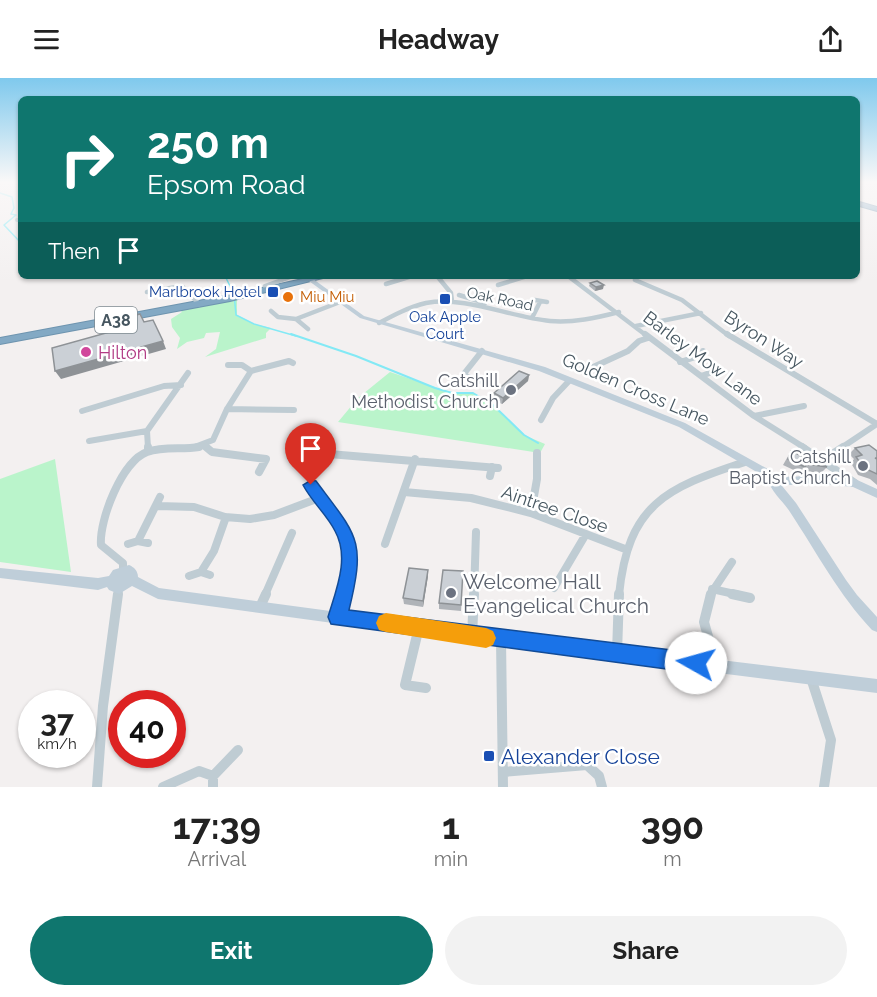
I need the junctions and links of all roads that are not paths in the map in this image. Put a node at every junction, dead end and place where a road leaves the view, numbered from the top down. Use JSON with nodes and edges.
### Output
{"nodes":[{"id":1,"x":288,"y":279,"type":"edge"},
{"id":2,"x":304,"y":279,"type":"edge"},
{"id":3,"x":309,"y":279,"type":"edge"},
{"id":4,"x":394,"y":279,"type":"edge"},
{"id":5,"x":439,"y":279,"type":"edge"},
{"id":6,"x":517,"y":279,"type":"edge"},
{"id":7,"x":572,"y":279,"type":"edge"},
{"id":8,"x":635,"y":279,"type":"dead end"},
{"id":9,"x":386,"y":284,"type":"dead end"},
{"id":10,"x":498,"y":285,"type":"dead end"},
{"id":11,"x":265,"y":286,"type":"dead end"},
{"id":12,"x":147,"y":292,"type":"dead end"},
{"id":13,"x":459,"y":295,"type":"dead end"},
{"id":14,"x":541,"y":301,"type":"dead end"},
{"id":15,"x":340,"y":302,"type":"junction"},
{"id":16,"x":452,"y":302,"type":"junction"},
{"id":17,"x":199,"y":304,"type":"junction"},
{"id":18,"x":489,"y":307,"type":"junction"},
{"id":19,"x":271,"y":311,"type":"dead end"},
{"id":20,"x":619,"y":312,"type":"junction"},
{"id":21,"x":700,"y":313,"type":"junction"},
{"id":22,"x":532,"y":318,"type":"junction"},
{"id":23,"x":296,"y":319,"type":"junction"},
{"id":24,"x":379,"y":323,"type":"junction"},
{"id":25,"x":636,"y":326,"type":"junction"},
{"id":26,"x":308,"y":329,"type":"dead end"},
{"id":27,"x":648,"y":338,"type":"junction"},
{"id":28,"x":0,"y":341,"type":"edge"},
{"id":29,"x":482,"y":351,"type":"junction"},
{"id":30,"x":703,"y":351,"type":"dead end"},
{"id":31,"x":290,"y":361,"type":"dead end"},
{"id":32,"x":680,"y":362,"type":"junction"},
{"id":33,"x":235,"y":364,"type":"dead end"},
{"id":34,"x":591,"y":368,"type":"dead end"},
{"id":35,"x":721,"y":369,"type":"dead end"},
{"id":36,"x":251,"y":371,"type":"junction"},
{"id":37,"x":188,"y":374,"type":"dead end"},
{"id":38,"x":701,"y":376,"type":"junction"},
{"id":39,"x":479,"y":381,"type":"dead end"},
{"id":40,"x":569,"y":381,"type":"junction"},
{"id":41,"x":181,"y":386,"type":"junction"},
{"id":42,"x":804,"y":406,"type":"dead end"},
{"id":43,"x":227,"y":409,"type":"junction"},
{"id":44,"x":792,"y":409,"type":"junction"},
{"id":45,"x":294,"y":410,"type":"dead end"},
{"id":46,"x":82,"y":411,"type":"dead end"},
{"id":47,"x":536,"y":412,"type":"dead end"},
{"id":48,"x":798,"y":414,"type":"dead end"},
{"id":49,"x":754,"y":416,"type":"junction"},
{"id":50,"x":877,"y":424,"type":"edge"},
{"id":51,"x":147,"y":431,"type":"junction"},
{"id":52,"x":89,"y":441,"type":"dead end"},
{"id":53,"x":205,"y":446,"type":"junction"},
{"id":54,"x":148,"y":449,"type":"junction"},
{"id":55,"x":537,"y":453,"type":"dead end"},
{"id":56,"x":329,"y":454,"type":"dead end"},
{"id":57,"x":415,"y":459,"type":"junction"},
{"id":58,"x":823,"y":460,"type":"junction"},
{"id":59,"x":746,"y":462,"type":"junction"},
{"id":60,"x":259,"y":472,"type":"dead end"},
{"id":61,"x":490,"y":476,"type":"dead end"},
{"id":62,"x":772,"y":476,"type":"junction"},
{"id":63,"x":855,"y":483,"type":"junction"},
{"id":64,"x":311,"y":485,"type":"dead end"},
{"id":65,"x":404,"y":492,"type":"junction"},
{"id":66,"x":877,"y":494,"type":"edge"},
{"id":67,"x":160,"y":497,"type":"dead end"},
{"id":68,"x":319,"y":498,"type":"junction"},
{"id":69,"x":158,"y":506,"type":"junction"},
{"id":70,"x":531,"y":513,"type":"junction"},
{"id":71,"x":226,"y":517,"type":"junction"},
{"id":72,"x":476,"y":532,"type":"dead end"},
{"id":73,"x":292,"y":533,"type":"dead end"},
{"id":74,"x":586,"y":534,"type":"junction"},
{"id":75,"x":128,"y":544,"type":"dead end"},
{"id":76,"x":386,"y":544,"type":"dead end"},
{"id":77,"x":625,"y":549,"type":"junction"},
{"id":78,"x":732,"y":562,"type":"dead end"},
{"id":79,"x":0,"y":573,"type":"edge"},
{"id":80,"x":127,"y":575,"type":"junction"},
{"id":81,"x":189,"y":576,"type":"dead end"},
{"id":82,"x":116,"y":584,"type":"junction"},
{"id":83,"x":554,"y":588,"type":"dead end"},
{"id":84,"x":712,"y":589,"type":"junction"},
{"id":85,"x":750,"y":598,"type":"dead end"},
{"id":86,"x":260,"y":607,"type":"junction"},
{"id":87,"x":338,"y":617,"type":"junction"},
{"id":88,"x":877,"y":626,"type":"edge"},
{"id":89,"x":419,"y":627,"type":"junction"},
{"id":90,"x":472,"y":636,"type":"junction"},
{"id":91,"x":501,"y":639,"type":"junction"},
{"id":92,"x":617,"y":653,"type":"junction"},
{"id":93,"x":716,"y":665,"type":"junction"},
{"id":94,"x":811,"y":676,"type":"junction"},
{"id":95,"x":877,"y":686,"type":"edge"},
{"id":96,"x":426,"y":688,"type":"dead end"},
{"id":97,"x":238,"y":750,"type":"dead end"},
{"id":98,"x":503,"y":772,"type":"junction"},
{"id":99,"x":213,"y":782,"type":"edge"},
{"id":100,"x":97,"y":787,"type":"edge"},
{"id":101,"x":163,"y":787,"type":"edge"},
{"id":102,"x":503,"y":787,"type":"edge"},
{"id":103,"x":602,"y":787,"type":"edge"},
{"id":104,"x":824,"y":787,"type":"edge"}],
"edges":[{"from":1,"to":11,"type":"street"},
{"from":2,"to":17,"type":"highway","number":"A38"},
{"from":3,"to":15,"type":"street","name":"Golden Cross Lane"},
{"from":4,"to":9,"type":"street"},
{"from":5,"to":16,"type":"street"},
{"from":6,"to":10,"type":"street"},
{"from":7,"to":20,"type":"street","name":"Barley Mow Lane"},
{"from":8,"to":21,"type":"street","name":"Byron Way"},
{"from":12,"to":17,"type":"street"},
{"from":13,"to":18,"type":"street"},
{"from":14,"to":22,"type":"street"},
{"from":15,"to":23,"type":"street"},
{"from":15,"to":24,"type":"street","name":"Golden Cross Lane"},
{"from":16,"to":18,"type":"street","name":"Oak Road"},
{"from":16,"to":24,"type":"street","name":"Oak Road"},
{"from":17,"to":28,"type":"highway","number":"A38"},
{"from":18,"to":22,"type":"street","name":"Oak Road"},
{"from":19,"to":23,"type":"street"},
{"from":20,"to":22,"type":"street","name":"Oak Road"},
{"from":20,"to":25,"type":"street","name":"Barley Mow Lane"},
{"from":21,"to":25,"type":"street"},
{"from":21,"to":50,"type":"street","name":"Byron Way"},
{"from":23,"to":26,"type":"street"},
{"from":24,"to":29,"type":"street","name":"Golden Cross Lane"},
{"from":25,"to":27,"type":"street","name":"Barley Mow Lane"},
{"from":27,"to":32,"type":"street","name":"Barley Mow Lane"},
{"from":27,"to":34,"type":"street"},
{"from":29,"to":39,"type":"street"},
{"from":29,"to":40,"type":"street","name":"Golden Cross Lane"},
{"from":30,"to":32,"type":"street"},
{"from":31,"to":36,"type":"street"},
{"from":32,"to":38,"type":"street","name":"Barley Mow Lane"},
{"from":33,"to":36,"type":"street"},
{"from":35,"to":38,"type":"street"},
{"from":36,"to":43,"type":"street"},
{"from":37,"to":41,"type":"street"},
{"from":38,"to":49,"type":"street","name":"Barley Mow Lane"},
{"from":40,"to":47,"type":"street"},
{"from":40,"to":59,"type":"street","name":"Golden Cross Lane"},
{"from":41,"to":46,"type":"street"},
{"from":41,"to":51,"type":"street"},
{"from":42,"to":44,"type":"street"},
{"from":43,"to":45,"type":"street"},
{"from":43,"to":53,"type":"street"},
{"from":44,"to":48,"type":"street"},
{"from":44,"to":49,"type":"street"},
{"from":49,"to":58,"type":"street","name":"Barley Mow Lane"},
{"from":50,"to":58,"type":"street"},
{"from":51,"to":52,"type":"street"},
{"from":51,"to":54,"type":"street"},
{"from":53,"to":54,"type":"street"},
{"from":53,"to":60,"type":"street"},
{"from":54,"to":80,"type":"street"},
{"from":55,"to":70,"type":"street"},
{"from":56,"to":57,"type":"street"},
{"from":57,"to":61,"type":"street"},
{"from":57,"to":65,"type":"street"},
{"from":58,"to":63,"type":"street"},
{"from":59,"to":62,"type":"street","name":"Golden Cross Lane"},
{"from":59,"to":77,"type":"street"},
{"from":62,"to":63,"type":"street"},
{"from":62,"to":88,"type":"street","name":"Golden Cross Lane"},
{"from":63,"to":66,"type":"street"},
{"from":64,"to":68,"type":"street"},
{"from":65,"to":70,"type":"street","name":"Aintree Close"},
{"from":65,"to":76,"type":"street"},
{"from":67,"to":69,"type":"street"},
{"from":68,"to":71,"type":"street"},
{"from":68,"to":87,"type":"street"},
{"from":69,"to":71,"type":"street"},
{"from":69,"to":75,"type":"street"},
{"from":70,"to":74,"type":"street","name":"Aintree Close"},
{"from":71,"to":81,"type":"street"},
{"from":72,"to":90,"type":"street"},
{"from":73,"to":86,"type":"street"},
{"from":74,"to":77,"type":"street","name":"Aintree Close"},
{"from":74,"to":83,"type":"street"},
{"from":77,"to":92,"type":"street"},
{"from":78,"to":84,"type":"street"},
{"from":79,"to":82,"type":"street"},
{"from":80,"to":82,"type":"street"},
{"from":80,"to":86,"type":"street"},
{"from":82,"to":100,"type":"street"},
{"from":84,"to":85,"type":"street"},
{"from":84,"to":93,"type":"street"},
{"from":86,"to":87,"type":"street"},
{"from":87,"to":89,"type":"street"},
{"from":89,"to":90,"type":"street"},
{"from":89,"to":96,"type":"street"},
{"from":90,"to":91,"type":"street"},
{"from":91,"to":92,"type":"street"},
{"from":91,"to":98,"type":"street"},
{"from":92,"to":93,"type":"street"},
{"from":93,"to":94,"type":"street"},
{"from":94,"to":95,"type":"street"},
{"from":94,"to":104,"type":"street"},
{"from":97,"to":99,"type":"street"},
{"from":98,"to":102,"type":"street"},
{"from":98,"to":103,"type":"street"},
{"from":99,"to":101,"type":"street"}]}
